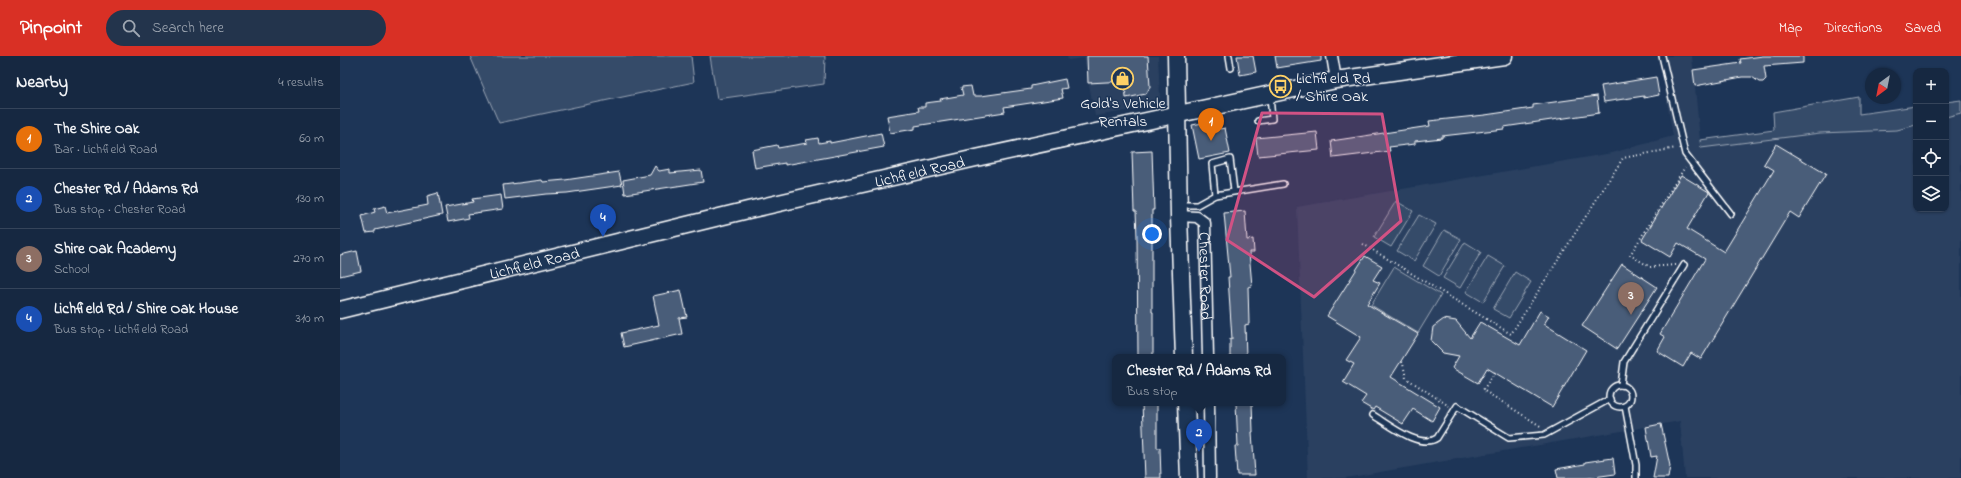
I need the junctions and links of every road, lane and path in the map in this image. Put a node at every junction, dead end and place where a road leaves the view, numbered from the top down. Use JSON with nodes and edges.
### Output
{"nodes":[{"id":1,"x":1176,"y":56,"type":"edge"},
{"id":2,"x":1229,"y":56,"type":"edge"},
{"id":3,"x":1332,"y":56,"type":"edge"},
{"id":4,"x":1504,"y":56,"type":"edge"},
{"id":5,"x":1662,"y":56,"type":"edge"},
{"id":6,"x":1231,"y":68,"type":"dead end"},
{"id":7,"x":1336,"y":80,"type":"junction"},
{"id":8,"x":1270,"y":95,"type":"junction"},
{"id":9,"x":1178,"y":115,"type":"junction"},
{"id":10,"x":1258,"y":121,"type":"dead end"},
{"id":11,"x":1683,"y":147,"type":"junction"},
{"id":12,"x":1691,"y":161,"type":"junction"},
{"id":13,"x":1283,"y":184,"type":"dead end"},
{"id":14,"x":1234,"y":191,"type":"junction"},
{"id":15,"x":1215,"y":194,"type":"junction"},
{"id":16,"x":1179,"y":210,"type":"junction"},
{"id":17,"x":1732,"y":214,"type":"dead end"},
{"id":18,"x":1363,"y":244,"type":"dead end"},
{"id":19,"x":1684,"y":265,"type":"joint"},
{"id":20,"x":340,"y":310,"type":"edge"},
{"id":21,"x":1184,"y":354,"type":"edge"},
{"id":22,"x":1208,"y":354,"type":"edge"},
{"id":23,"x":1401,"y":362,"type":"dead end"},
{"id":24,"x":1495,"y":372,"type":"dead end"},
{"id":25,"x":1621,"y":385,"type":"junction"},
{"id":26,"x":1610,"y":399,"type":"junction"},
{"id":27,"x":1186,"y":406,"type":"edge"},
{"id":28,"x":1209,"y":406,"type":"edge"},
{"id":29,"x":1625,"y":406,"type":"junction"},
{"id":30,"x":1455,"y":410,"type":"junction"},
{"id":31,"x":1373,"y":415,"type":"dead end"},
{"id":32,"x":1550,"y":432,"type":"junction"},
{"id":33,"x":1189,"y":478,"type":"edge"},
{"id":34,"x":1210,"y":478,"type":"edge"},
{"id":35,"x":1636,"y":478,"type":"edge"}],
"edges":[{"from":1,"to":9,"type":"highway","name":"Chester Road"},
{"from":2,"to":6,"type":"lane"},
{"from":3,"to":7,"type":"street"},
{"from":4,"to":7,"type":"highway","name":"Lichfield Road"},
{"from":5,"to":11,"type":"lane"},
{"from":7,"to":8,"type":"highway","name":"Lichfield Road"},
{"from":8,"to":9,"type":"highway","name":"Lichfield Road"},
{"from":8,"to":10,"type":"lane"},
{"from":9,"to":16,"type":"highway","name":"Chester Road"},
{"from":9,"to":20,"type":"highway","name":"Lichfield Road"},
{"from":11,"to":12,"type":"lane"},
{"from":11,"to":18,"type":"path"},
{"from":12,"to":17,"type":"lane"},
{"from":12,"to":19,"type":"path"},
{"from":13,"to":14,"type":"lane"},
{"from":14,"to":15,"type":"lane"},
{"from":14,"to":15,"type":"lane"},
{"from":15,"to":16,"type":"lane"},
{"from":16,"to":21,"type":"highway","name":"Chester Road"},
{"from":16,"to":22,"type":"street","name":"Chester Road"},
{"from":19,"to":25,"type":"lane"},
{"from":23,"to":30,"type":"path"},
{"from":24,"to":32,"type":"path"},
{"from":25,"to":26,"type":"lane"},
{"from":25,"to":29,"type":"lane"},
{"from":26,"to":29,"type":"lane"},
{"from":26,"to":32,"type":"lane"},
{"from":27,"to":33,"type":"highway"},
{"from":28,"to":34,"type":"street"},
{"from":29,"to":35,"type":"lane"},
{"from":30,"to":31,"type":"lane"},
{"from":30,"to":32,"type":"lane"}]}
